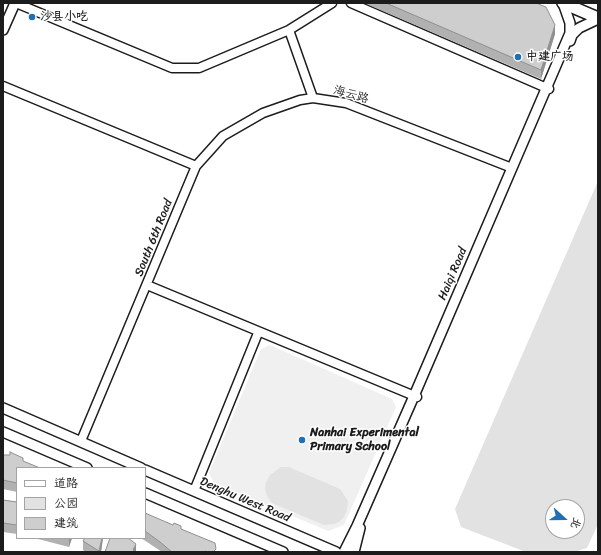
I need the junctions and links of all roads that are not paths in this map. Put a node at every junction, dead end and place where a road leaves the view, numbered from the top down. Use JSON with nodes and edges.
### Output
{"nodes":[{"id":1,"x":15,"y":3,"type":"edge"},
{"id":2,"x":332,"y":3,"type":"edge"},
{"id":3,"x":351,"y":3,"type":"edge"},
{"id":4,"x":563,"y":3,"type":"edge"},
{"id":5,"x":598,"y":18,"type":"edge"},
{"id":6,"x":3,"y":30,"type":"edge"},
{"id":7,"x":289,"y":30,"type":"junction"},
{"id":8,"x":3,"y":86,"type":"edge"},
{"id":9,"x":548,"y":88,"type":"junction"},
{"id":10,"x":313,"y":98,"type":"junction"},
{"id":11,"x":196,"y":166,"type":"junction"},
{"id":12,"x":512,"y":168,"type":"junction"},
{"id":13,"x":147,"y":285,"type":"junction"},
{"id":14,"x":258,"y":333,"type":"junction"},
{"id":15,"x":415,"y":397,"type":"junction"},
{"id":16,"x":3,"y":408,"type":"edge"},
{"id":17,"x":3,"y":432,"type":"edge"},
{"id":18,"x":82,"y":441,"type":"junction"},
{"id":19,"x":85,"y":467,"type":"edge"},
{"id":20,"x":139,"y":467,"type":"edge"},
{"id":21,"x":146,"y":470,"type":"edge"},
{"id":22,"x":194,"y":491,"type":"junction"},
{"id":23,"x":146,"y":493,"type":"edge"},
{"id":24,"x":283,"y":552,"type":"edge"},
{"id":25,"x":336,"y":552,"type":"edge"},
{"id":26,"x":344,"y":552,"type":"edge"},
{"id":27,"x":354,"y":552,"type":"edge"}],
"edges":[{"from":1,"to":6,"type":"main road"},
{"from":1,"to":7,"type":"street"},
{"from":2,"to":7,"type":"street"},
{"from":3,"to":9,"type":"street"},
{"from":4,"to":5,"type":"highway"},
{"from":4,"to":9,"type":"main road","name":"Haiqi Road"},
{"from":5,"to":9,"type":"main road","name":"Haiqi Road"},
{"from":7,"to":10,"type":"street"},
{"from":8,"to":11,"type":"street"},
{"from":9,"to":12,"type":"main road","name":"Haiqi Road"},
{"from":9,"to":15,"type":"main road","name":"Haiqi Road"},
{"from":10,"to":11,"type":"street","name":"海云路"},
{"from":10,"to":12,"type":"street","name":"海云路"},
{"from":11,"to":13,"type":"street","name":"South 6th Road"},
{"from":12,"to":15,"type":"main road","name":"Haiqi Road"},
{"from":13,"to":14,"type":"street","name":"South 6th Road"},
{"from":13,"to":18,"type":"street"},
{"from":14,"to":15,"type":"street","name":"South 6th Road"},
{"from":14,"to":22,"type":"street"},
{"from":15,"to":26,"type":"main road","name":"Haiqi Road"},
{"from":15,"to":27,"type":"main road","name":"Haiqi Road"},
{"from":16,"to":18,"type":"main road"},
{"from":17,"to":19,"type":"main road"},
{"from":18,"to":20,"type":"main road"},
{"from":21,"to":22,"type":"main road","name":"Denghu West Road"},
{"from":22,"to":25,"type":"main road","name":"Denghu West Road"},
{"from":23,"to":24,"type":"main road"}]}
